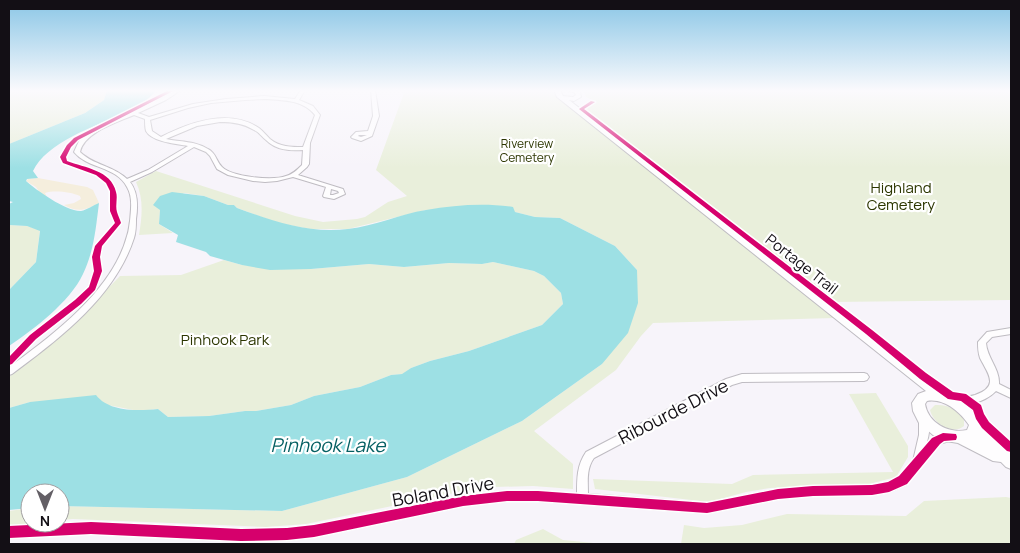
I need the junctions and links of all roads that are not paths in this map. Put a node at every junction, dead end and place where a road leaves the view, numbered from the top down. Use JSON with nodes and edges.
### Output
{"nodes":[{"id":1,"x":128,"y":116,"type":"edge"},
{"id":2,"x":141,"y":116,"type":"edge"},
{"id":3,"x":158,"y":116,"type":"edge"},
{"id":4,"x":318,"y":116,"type":"edge"},
{"id":5,"x":376,"y":116,"type":"edge"},
{"id":6,"x":585,"y":116,"type":"edge"},
{"id":7,"x":148,"y":119,"type":"junction"},
{"id":8,"x":369,"y":133,"type":"dead end"},
{"id":9,"x":162,"y":139,"type":"junction"},
{"id":10,"x":193,"y":145,"type":"junction"},
{"id":11,"x":306,"y":148,"type":"junction"},
{"id":12,"x":292,"y":175,"type":"junction"},
{"id":13,"x":127,"y":181,"type":"junction"},
{"id":14,"x":329,"y":186,"type":"dead end"},
{"id":15,"x":1011,"y":331,"type":"edge"},
{"id":16,"x":895,"y":361,"type":"junction"},
{"id":17,"x":9,"y":372,"type":"edge"},
{"id":18,"x":864,"y":376,"type":"dead end"},
{"id":19,"x":995,"y":386,"type":"junction"},
{"id":20,"x":1011,"y":394,"type":"edge"},
{"id":21,"x":945,"y":398,"type":"junction"},
{"id":22,"x":920,"y":400,"type":"junction"},
{"id":23,"x":974,"y":400,"type":"junction"},
{"id":24,"x":924,"y":420,"type":"junction"},
{"id":25,"x":972,"y":420,"type":"junction"},
{"id":26,"x":956,"y":437,"type":"junction"},
{"id":27,"x":918,"y":461,"type":"junction"},
{"id":28,"x":1011,"y":463,"type":"edge"},
{"id":29,"x":583,"y":499,"type":"junction"},
{"id":30,"x":9,"y":532,"type":"edge"}],
"edges":[{"from":1,"to":13,"type":"street"},
{"from":2,"to":7,"type":"street"},
{"from":3,"to":7,"type":"street"},
{"from":4,"to":11,"type":"street"},
{"from":5,"to":8,"type":"street"},
{"from":6,"to":16,"type":"main road"},
{"from":7,"to":9,"type":"street"},
{"from":9,"to":10,"type":"street"},
{"from":9,"to":11,"type":"street"},
{"from":10,"to":12,"type":"street"},
{"from":10,"to":13,"type":"street"},
{"from":11,"to":12,"type":"street"},
{"from":12,"to":14,"type":"street"},
{"from":13,"to":17,"type":"street"},
{"from":15,"to":19,"type":"street"},
{"from":16,"to":21,"type":"main road"},
{"from":16,"to":22,"type":"main road"},
{"from":18,"to":29,"type":"street","name":"Ribourde Drive"},
{"from":19,"to":20,"type":"street"},
{"from":19,"to":23,"type":"street"},
{"from":21,"to":22,"type":"main road"},
{"from":21,"to":23,"type":"street"},
{"from":21,"to":25,"type":"main road"},
{"from":22,"to":24,"type":"main road"},
{"from":23,"to":25,"type":"street"},
{"from":24,"to":26,"type":"main road"},
{"from":24,"to":27,"type":"street","name":"Boland Drive"},
{"from":25,"to":26,"type":"main road"},
{"from":25,"to":28,"type":"main road"},
{"from":26,"to":27,"type":"street","name":"Boland Drive"},
{"from":26,"to":28,"type":"main road"},
{"from":27,"to":29,"type":"street","name":"Boland Drive"},
{"from":29,"to":30,"type":"street","name":"Boland Drive"}]}
